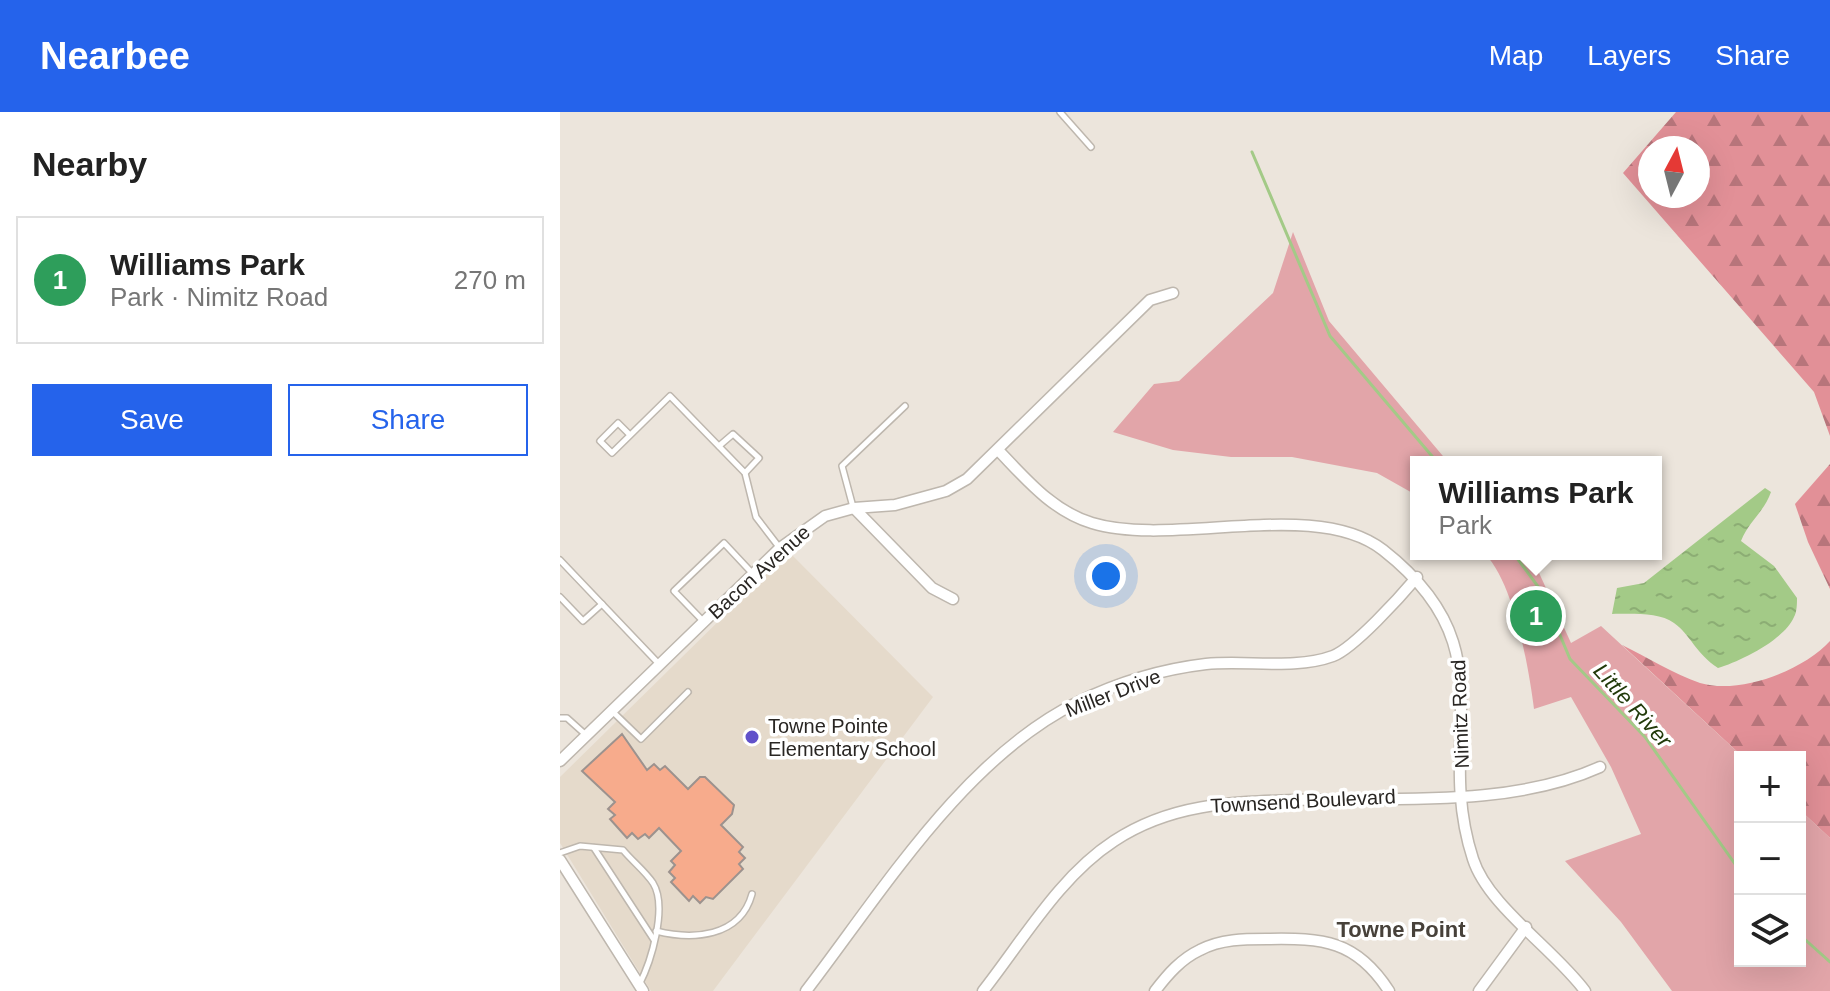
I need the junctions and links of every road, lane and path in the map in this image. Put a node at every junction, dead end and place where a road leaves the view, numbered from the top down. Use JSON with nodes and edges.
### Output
{"nodes":[{"id":1,"x":1060,"y":112,"type":"edge"},
{"id":2,"x":1091,"y":147,"type":"dead end"},
{"id":3,"x":1173,"y":293,"type":"dead end"},
{"id":4,"x":905,"y":406,"type":"dead end"},
{"id":5,"x":630,"y":435,"type":"junction"},
{"id":6,"x":719,"y":446,"type":"junction"},
{"id":7,"x":998,"y":450,"type":"junction"},
{"id":8,"x":745,"y":473,"type":"junction"},
{"id":9,"x":854,"y":508,"type":"junction"},
{"id":10,"x":780,"y":548,"type":"junction"},
{"id":11,"x":560,"y":560,"type":"edge"},
{"id":12,"x":753,"y":574,"type":"junction"},
{"id":13,"x":1417,"y":577,"type":"junction"},
{"id":14,"x":560,"y":597,"type":"edge"},
{"id":15,"x":953,"y":599,"type":"dead end"},
{"id":16,"x":602,"y":604,"type":"junction"},
{"id":17,"x":703,"y":622,"type":"junction"},
{"id":18,"x":660,"y":664,"type":"junction"},
{"id":19,"x":688,"y":692,"type":"dead end"},
{"id":20,"x":612,"y":711,"type":"junction"},
{"id":21,"x":560,"y":718,"type":"edge"},
{"id":22,"x":586,"y":735,"type":"junction"},
{"id":23,"x":560,"y":761,"type":"edge"},
{"id":24,"x":1600,"y":767,"type":"dead end"},
{"id":25,"x":1462,"y":795,"type":"junction"},
{"id":26,"x":593,"y":847,"type":"junction"},
{"id":27,"x":560,"y":853,"type":"edge"},
{"id":28,"x":560,"y":860,"type":"edge"},
{"id":29,"x":752,"y":894,"type":"dead end"},
{"id":30,"x":1526,"y":927,"type":"junction"},
{"id":31,"x":656,"y":931,"type":"junction"},
{"id":32,"x":654,"y":942,"type":"junction"},
{"id":33,"x":641,"y":988,"type":"edge"},
{"id":34,"x":806,"y":991,"type":"edge"},
{"id":35,"x":983,"y":991,"type":"edge"},
{"id":36,"x":1155,"y":991,"type":"edge"},
{"id":37,"x":1389,"y":991,"type":"edge"},
{"id":38,"x":1479,"y":991,"type":"edge"},
{"id":39,"x":1585,"y":991,"type":"edge"}],
"edges":[{"from":1,"to":2,"type":"lane"},
{"from":3,"to":7,"type":"street","name":"Bacon Avenue"},
{"from":4,"to":9,"type":"lane"},
{"from":5,"to":5,"type":"lane"},
{"from":5,"to":6,"type":"lane"},
{"from":6,"to":8,"type":"lane"},
{"from":6,"to":8,"type":"lane"},
{"from":7,"to":9,"type":"street","name":"Bacon Avenue"},
{"from":7,"to":13,"type":"street","name":"Nimitz Road"},
{"from":8,"to":10,"type":"lane"},
{"from":9,"to":10,"type":"street","name":"Bacon Avenue"},
{"from":9,"to":15,"type":"street"},
{"from":10,"to":12,"type":"street","name":"Bacon Avenue"},
{"from":11,"to":16,"type":"lane"},
{"from":12,"to":17,"type":"street","name":"Bacon Avenue"},
{"from":12,"to":17,"type":"lane"},
{"from":13,"to":25,"type":"street","name":"Nimitz Road"},
{"from":13,"to":34,"type":"street","name":"Miller Drive"},
{"from":14,"to":16,"type":"lane"},
{"from":16,"to":18,"type":"lane"},
{"from":17,"to":18,"type":"street","name":"Bacon Avenue"},
{"from":18,"to":20,"type":"street","name":"Bacon Avenue"},
{"from":19,"to":20,"type":"lane"},
{"from":20,"to":22,"type":"street","name":"Bacon Avenue"},
{"from":21,"to":22,"type":"lane"},
{"from":22,"to":23,"type":"street","name":"Bacon Avenue"},
{"from":24,"to":25,"type":"street","name":"Townsend Boulevard"},
{"from":25,"to":30,"type":"street","name":"Nimitz Road"},
{"from":25,"to":35,"type":"street","name":"Townsend Boulevard"},
{"from":26,"to":27,"type":"lane"},
{"from":26,"to":31,"type":"lane"},
{"from":26,"to":32,"type":"lane"},
{"from":28,"to":33,"type":"street"},
{"from":29,"to":31,"type":"lane"},
{"from":30,"to":38,"type":"street"},
{"from":30,"to":39,"type":"street","name":"Nimitz Road"},
{"from":31,"to":32,"type":"lane"},
{"from":32,"to":33,"type":"lane"},
{"from":36,"to":37,"type":"street"}]}
